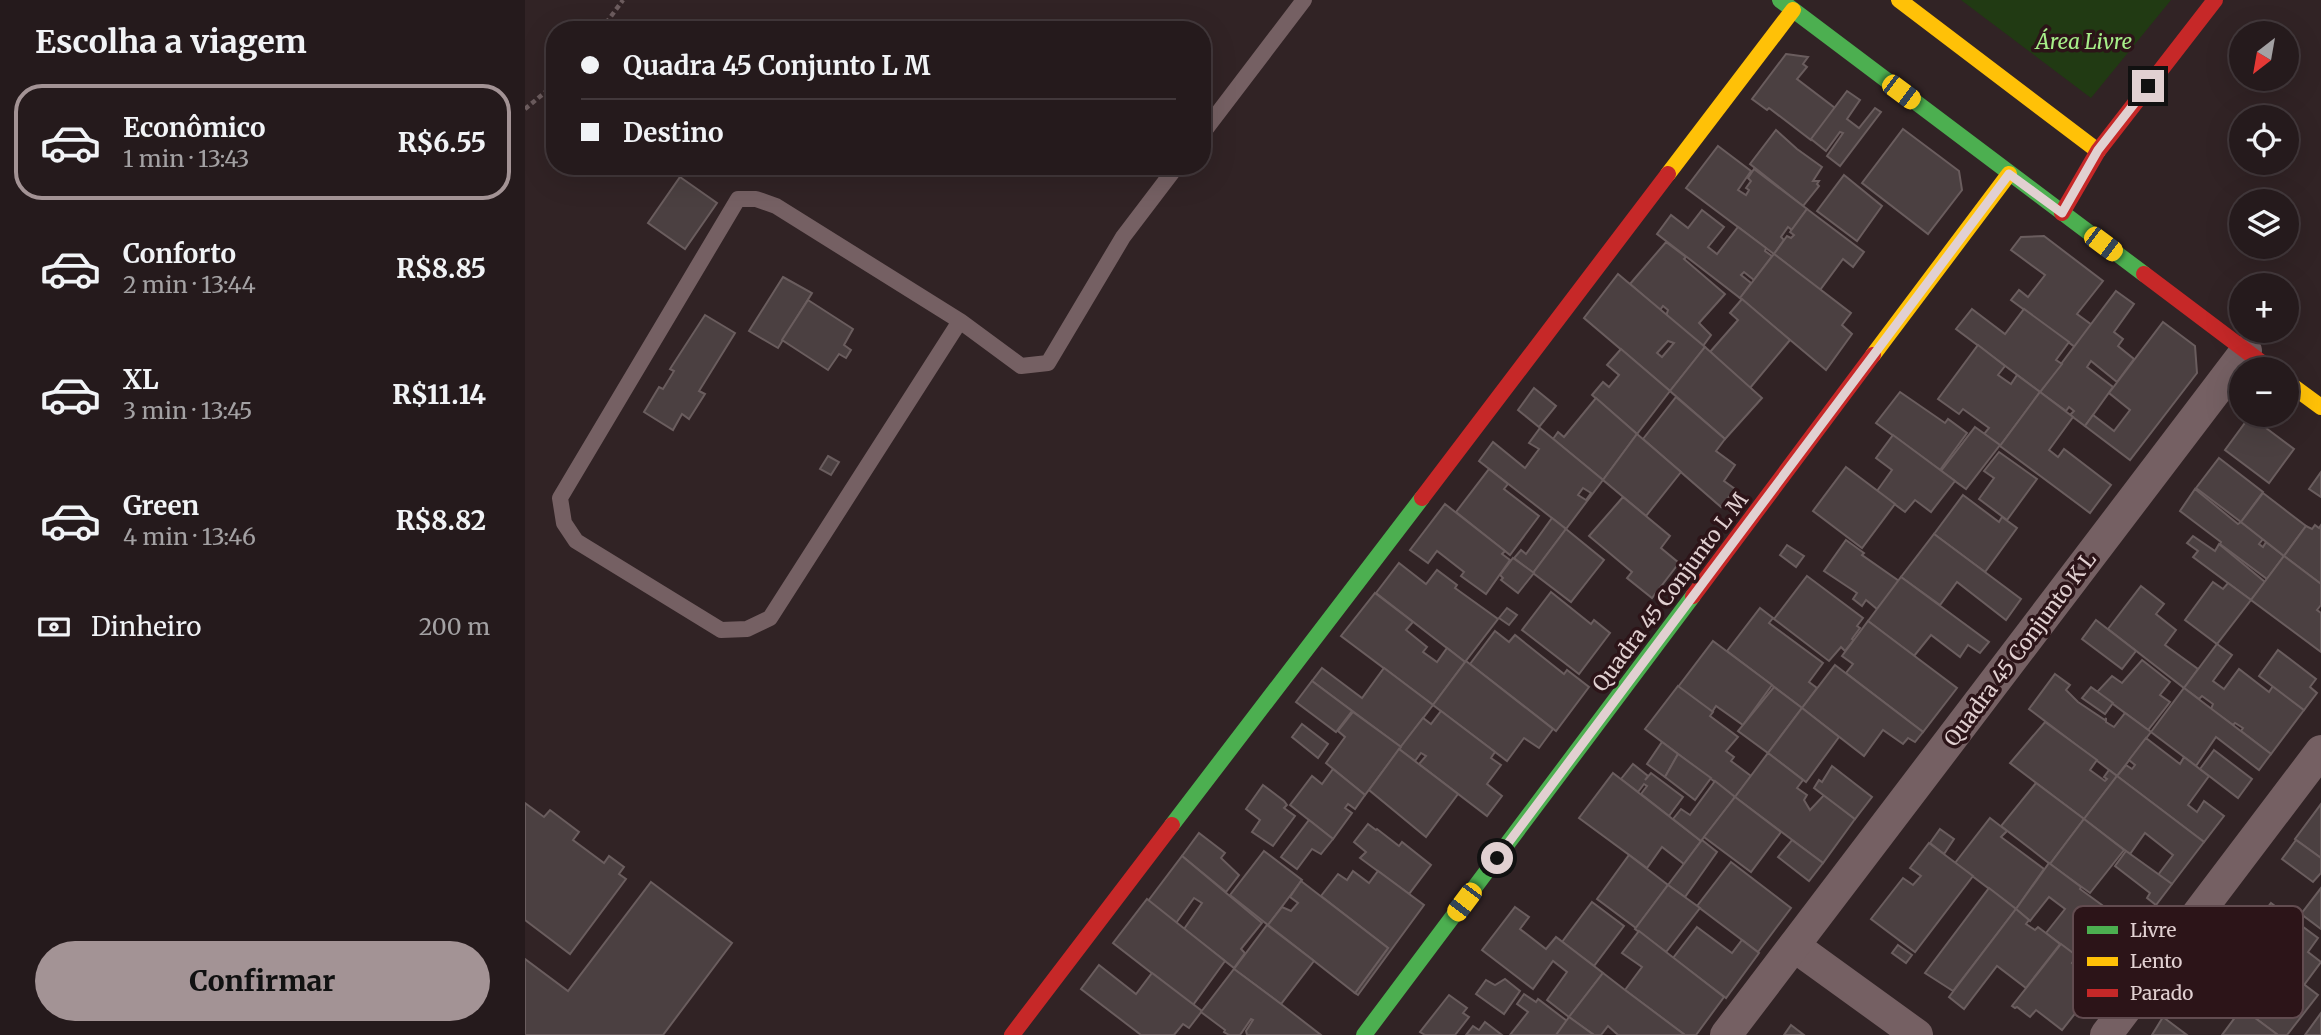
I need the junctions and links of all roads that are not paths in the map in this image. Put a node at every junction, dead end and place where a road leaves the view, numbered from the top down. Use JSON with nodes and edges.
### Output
{"nodes":[{"id":1,"x":1304,"y":0,"type":"edge"},
{"id":2,"x":1899,"y":0,"type":"edge"},
{"id":3,"x":2215,"y":0,"type":"edge"},
{"id":4,"x":1786,"y":5,"type":"edge"},
{"id":5,"x":1211,"y":122,"type":"edge"},
{"id":6,"x":2098,"y":150,"type":"junction"},
{"id":7,"x":2009,"y":174,"type":"junction"},
{"id":8,"x":1170,"y":175,"type":"edge"},
{"id":9,"x":2062,"y":213,"type":"junction"},
{"id":10,"x":960,"y":321,"type":"junction"},
{"id":11,"x":2254,"y":357,"type":"edge"},
{"id":12,"x":2299,"y":391,"type":"edge"},
{"id":13,"x":2229,"y":397,"type":"edge"},
{"id":14,"x":2321,"y":407,"type":"edge"},
{"id":15,"x":2321,"y":751,"type":"edge"},
{"id":16,"x":2204,"y":906,"type":"edge"},
{"id":17,"x":1794,"y":946,"type":"junction"},
{"id":18,"x":2119,"y":1018,"type":"edge"},
{"id":19,"x":1011,"y":1035,"type":"edge"},
{"id":20,"x":1364,"y":1035,"type":"edge"},
{"id":21,"x":1726,"y":1035,"type":"edge"},
{"id":22,"x":1917,"y":1035,"type":"edge"},
{"id":23,"x":2106,"y":1035,"type":"edge"}],
"edges":[{"from":1,"to":5,"type":"lane"},
{"from":2,"to":6,"type":"street"},
{"from":3,"to":6,"type":"street"},
{"from":4,"to":7,"type":"street"},
{"from":4,"to":19,"type":"street"},
{"from":6,"to":9,"type":"street"},
{"from":7,"to":9,"type":"street"},
{"from":7,"to":20,"type":"street","name":"Quadra 45 Conjunto L M"},
{"from":8,"to":10,"type":"lane"},
{"from":9,"to":11,"type":"street"},
{"from":10,"to":10,"type":"lane"},
{"from":12,"to":14,"type":"street"},
{"from":13,"to":17,"type":"street","name":"Quadra 45 Conjunto K L"},
{"from":15,"to":16,"type":"street"},
{"from":17,"to":21,"type":"street","name":"Quadra 45 Conjunto K L"},
{"from":17,"to":22,"type":"street"},
{"from":18,"to":23,"type":"street"}]}
